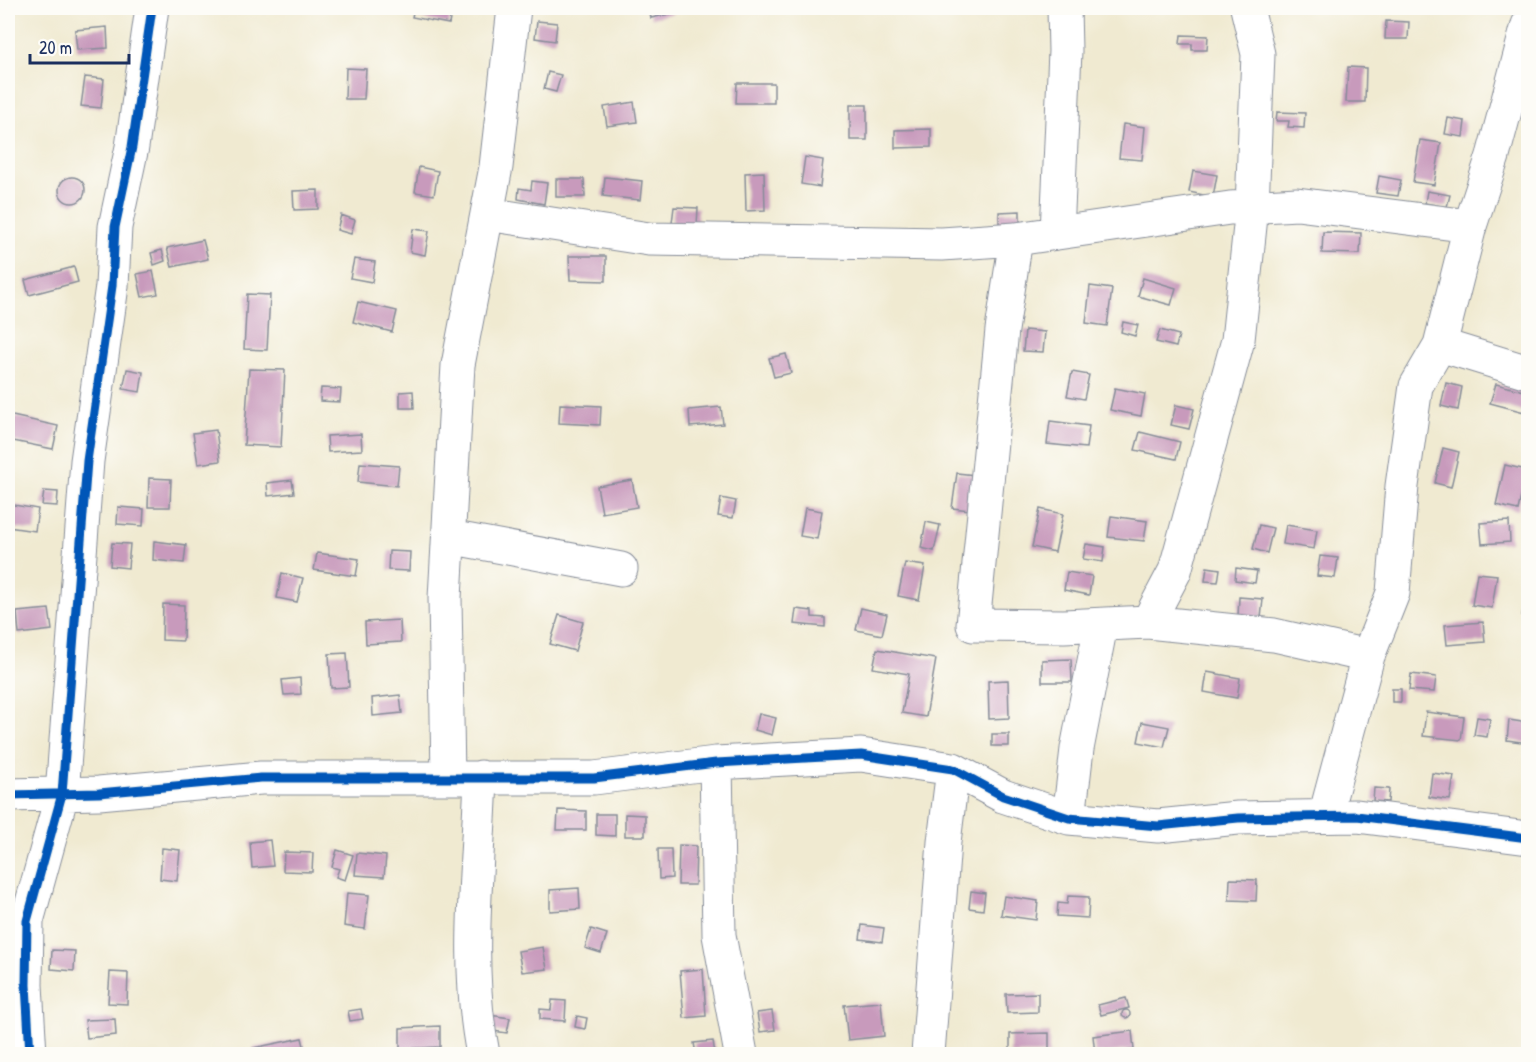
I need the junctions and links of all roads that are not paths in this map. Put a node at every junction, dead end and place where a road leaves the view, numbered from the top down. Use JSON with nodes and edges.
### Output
{"nodes":[{"id":1,"x":152,"y":8,"type":"edge"},
{"id":2,"x":514,"y":8,"type":"edge"},
{"id":3,"x":1064,"y":8,"type":"edge"},
{"id":4,"x":1246,"y":8,"type":"edge"},
{"id":5,"x":1528,"y":25,"type":"edge"},
{"id":6,"x":1252,"y":207,"type":"junction"},
{"id":7,"x":487,"y":214,"type":"junction"},
{"id":8,"x":1470,"y":226,"type":"junction"},
{"id":9,"x":1057,"y":233,"type":"junction"},
{"id":10,"x":1016,"y":239,"type":"junction"},
{"id":11,"x":1440,"y":345,"type":"junction"},
{"id":12,"x":1528,"y":372,"type":"edge"},
{"id":13,"x":449,"y":537,"type":"junction"},
{"id":14,"x":621,"y":569,"type":"dead end"},
{"id":15,"x":1148,"y":622,"type":"junction"},
{"id":16,"x":1101,"y":625,"type":"junction"},
{"id":17,"x":1368,"y":656,"type":"junction"},
{"id":18,"x":716,"y":763,"type":"junction"},
{"id":19,"x":953,"y":768,"type":"junction"},
{"id":20,"x":448,"y":777,"type":"junction"},
{"id":21,"x":481,"y":777,"type":"junction"},
{"id":22,"x":62,"y":794,"type":"junction"},
{"id":23,"x":8,"y":795,"type":"edge"},
{"id":24,"x":1325,"y":816,"type":"junction"},
{"id":25,"x":1070,"y":818,"type":"junction"},
{"id":26,"x":1528,"y":837,"type":"edge"},
{"id":27,"x":30,"y":1054,"type":"edge"},
{"id":28,"x":483,"y":1054,"type":"edge"},
{"id":29,"x":741,"y":1054,"type":"edge"},
{"id":30,"x":928,"y":1054,"type":"edge"}],
"edges":[{"from":1,"to":22,"type":"street"},
{"from":2,"to":7,"type":"street"},
{"from":3,"to":9,"type":"street"},
{"from":4,"to":6,"type":"street"},
{"from":5,"to":8,"type":"street"},
{"from":6,"to":8,"type":"street"},
{"from":6,"to":9,"type":"street"},
{"from":6,"to":15,"type":"street"},
{"from":7,"to":10,"type":"street"},
{"from":7,"to":13,"type":"street"},
{"from":8,"to":11,"type":"street"},
{"from":9,"to":10,"type":"street"},
{"from":10,"to":16,"type":"street"},
{"from":11,"to":12,"type":"street"},
{"from":11,"to":17,"type":"street"},
{"from":13,"to":14,"type":"street"},
{"from":13,"to":20,"type":"street"},
{"from":15,"to":16,"type":"street"},
{"from":15,"to":17,"type":"street"},
{"from":16,"to":25,"type":"street"},
{"from":17,"to":24,"type":"street"},
{"from":18,"to":19,"type":"street"},
{"from":18,"to":21,"type":"street"},
{"from":18,"to":29,"type":"street"},
{"from":19,"to":25,"type":"street"},
{"from":19,"to":30,"type":"street"},
{"from":20,"to":21,"type":"street"},
{"from":20,"to":22,"type":"street"},
{"from":21,"to":28,"type":"street"},
{"from":22,"to":23,"type":"street"},
{"from":22,"to":27,"type":"street"},
{"from":24,"to":25,"type":"street"},
{"from":24,"to":26,"type":"street"}]}
